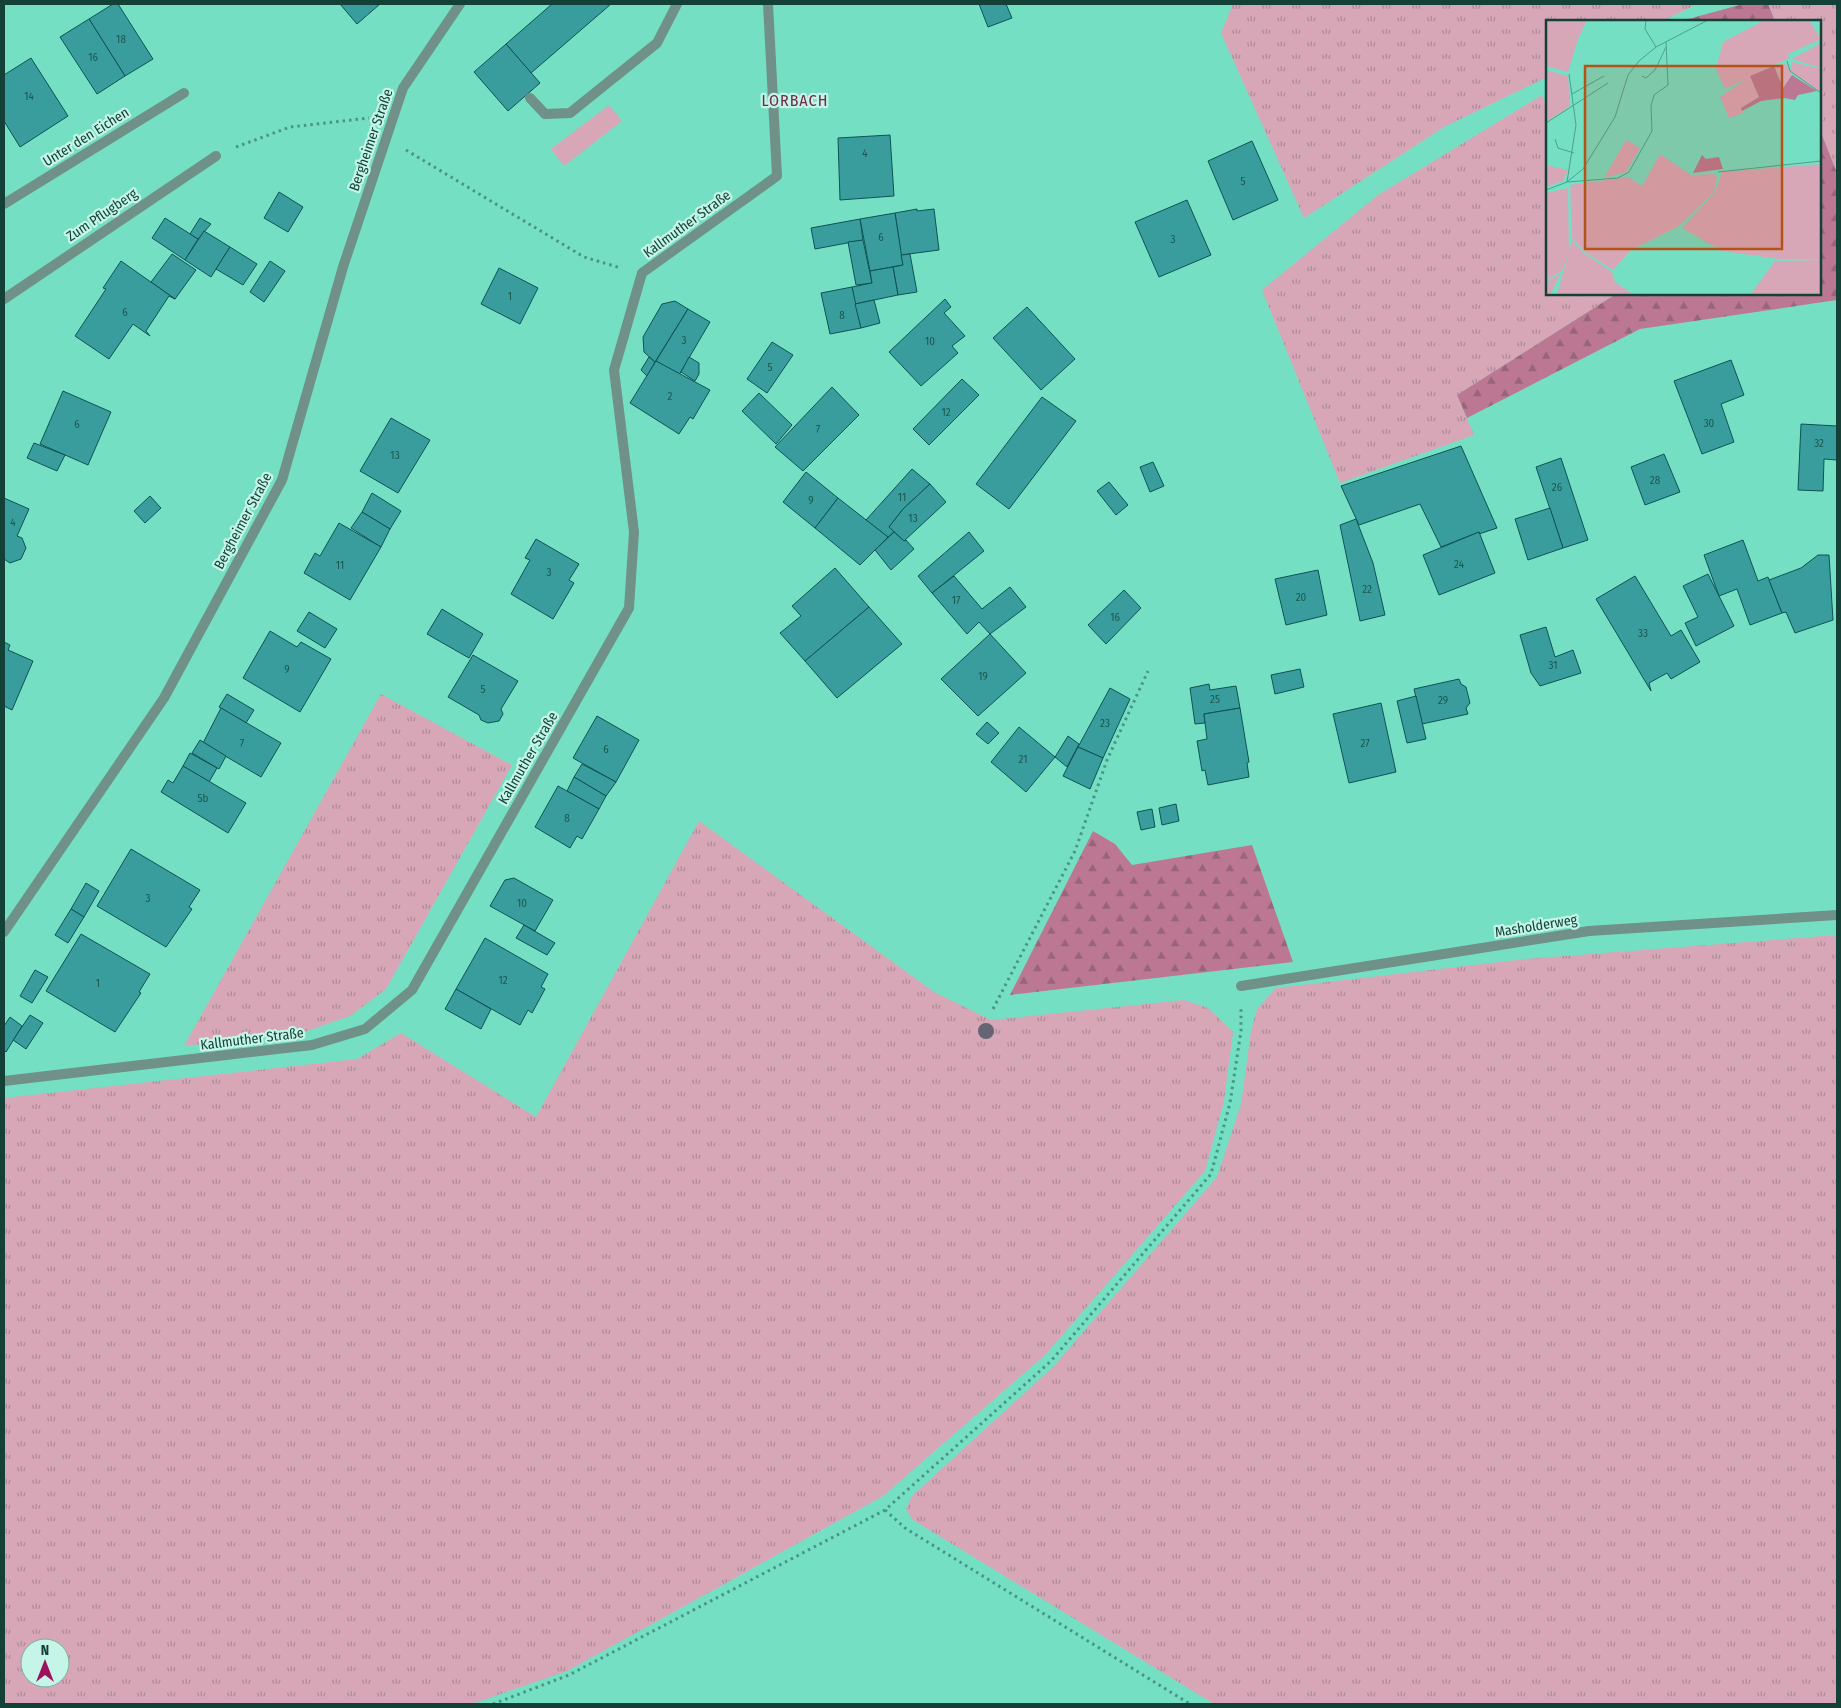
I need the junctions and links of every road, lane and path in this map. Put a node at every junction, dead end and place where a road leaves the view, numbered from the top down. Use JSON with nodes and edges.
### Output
{"nodes":[{"id":1,"x":460,"y":4,"type":"edge"},
{"id":2,"x":677,"y":4,"type":"edge"},
{"id":3,"x":768,"y":4,"type":"edge"},
{"id":4,"x":184,"y":93,"type":"dead end"},
{"id":5,"x":530,"y":98,"type":"dead end"},
{"id":6,"x":394,"y":115,"type":"junction"},
{"id":7,"x":386,"y":138,"type":"junction"},
{"id":8,"x":216,"y":156,"type":"joint"},
{"id":9,"x":4,"y":204,"type":"edge"},
{"id":10,"x":642,"y":274,"type":"junction"},
{"id":11,"x":4,"y":299,"type":"edge"},
{"id":12,"x":1148,"y":671,"type":"dead end"},
{"id":13,"x":1837,"y":914,"type":"edge"},
{"id":14,"x":4,"y":932,"type":"edge"},
{"id":15,"x":1241,"y":986,"type":"joint"},
{"id":16,"x":993,"y":1009,"type":"dead end"},
{"id":17,"x":4,"y":1081,"type":"edge"},
{"id":18,"x":885,"y":1510,"type":"junction"},
{"id":19,"x":493,"y":1704,"type":"edge"},
{"id":20,"x":1190,"y":1704,"type":"edge"}],
"edges":[{"from":1,"to":6,"type":"street","name":"Bergheimer Straße"},
{"from":2,"to":5,"type":"street"},
{"from":3,"to":10,"type":"street","name":"Kallmuther Straße"},
{"from":4,"to":9,"type":"street","name":"Unter den Eichen"},
{"from":6,"to":7,"type":"street","name":"Bergheimer Straße"},
{"from":6,"to":8,"type":"path"},
{"from":7,"to":10,"type":"path"},
{"from":7,"to":14,"type":"street","name":"Bergheimer Straße"},
{"from":8,"to":11,"type":"street","name":"Zum Pflugberg"},
{"from":10,"to":17,"type":"street","name":"Kallmuther Straße"},
{"from":12,"to":16,"type":"path"},
{"from":13,"to":15,"type":"street","name":"Masholderweg"},
{"from":15,"to":18,"type":"path"},
{"from":18,"to":19,"type":"path"},
{"from":18,"to":20,"type":"path"}]}
